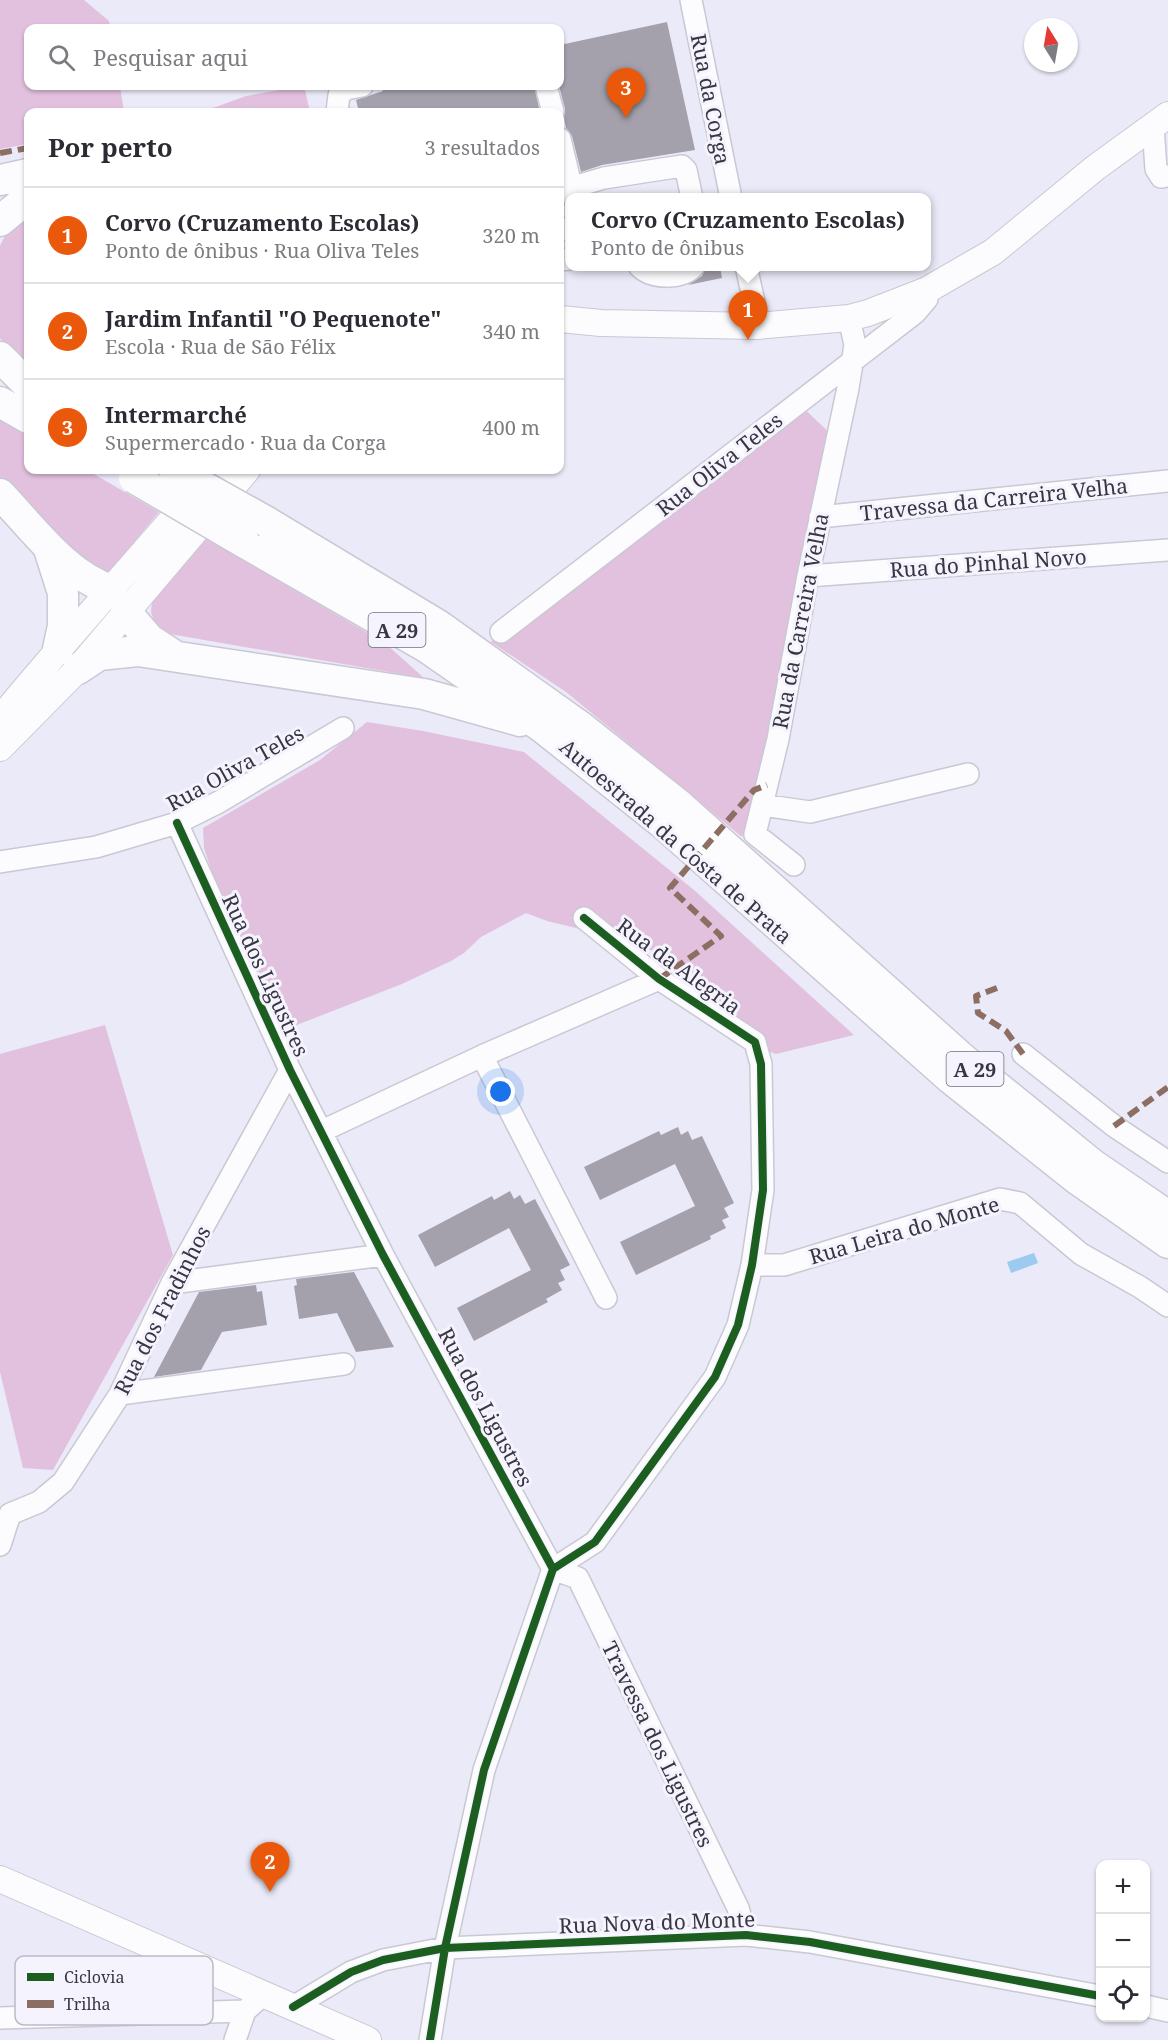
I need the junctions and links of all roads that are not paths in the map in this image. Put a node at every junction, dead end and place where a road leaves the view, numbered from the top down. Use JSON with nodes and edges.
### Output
{"nodes":[{"id":1,"x":691,"y":0,"type":"edge"},
{"id":2,"x":345,"y":90,"type":"edge"},
{"id":3,"x":547,"y":90,"type":"edge"},
{"id":4,"x":336,"y":108,"type":"edge"},
{"id":5,"x":552,"y":108,"type":"edge"},
{"id":6,"x":1160,"y":121,"type":"edge"},
{"id":7,"x":564,"y":166,"type":"edge"},
{"id":8,"x":24,"y":175,"type":"edge"},
{"id":9,"x":1168,"y":176,"type":"edge"},
{"id":10,"x":0,"y":180,"type":"edge"},
{"id":11,"x":568,"y":192,"type":"edge"},
{"id":12,"x":691,"y":193,"type":"edge"},
{"id":13,"x":730,"y":193,"type":"edge"},
{"id":14,"x":24,"y":201,"type":"edge"},
{"id":15,"x":0,"y":221,"type":"edge"},
{"id":16,"x":644,"y":271,"type":"edge"},
{"id":17,"x":690,"y":271,"type":"edge"},
{"id":18,"x":747,"y":271,"type":"edge"},
{"id":19,"x":927,"y":290,"type":"junction"},
{"id":20,"x":849,"y":318,"type":"junction"},
{"id":21,"x":564,"y":319,"type":"edge"},
{"id":22,"x":601,"y":323,"type":"junction"},
{"id":23,"x":757,"y":326,"type":"junction"},
{"id":24,"x":564,"y":327,"type":"edge"},
{"id":25,"x":0,"y":357,"type":"edge"},
{"id":26,"x":853,"y":359,"type":"junction"},
{"id":27,"x":0,"y":372,"type":"edge"},
{"id":28,"x":24,"y":381,"type":"edge"},
{"id":29,"x":24,"y":383,"type":"edge"},
{"id":30,"x":0,"y":402,"type":"edge"},
{"id":31,"x":24,"y":416,"type":"edge"},
{"id":32,"x":126,"y":474,"type":"edge"},
{"id":33,"x":181,"y":474,"type":"edge"},
{"id":34,"x":212,"y":474,"type":"edge"},
{"id":35,"x":243,"y":474,"type":"edge"},
{"id":36,"x":1168,"y":481,"type":"edge"},
{"id":37,"x":0,"y":494,"type":"edge"},
{"id":38,"x":820,"y":517,"type":"junction"},
{"id":39,"x":47,"y":543,"type":"junction"},
{"id":40,"x":1168,"y":550,"type":"edge"},
{"id":41,"x":150,"y":565,"type":"junction"},
{"id":42,"x":808,"y":576,"type":"junction"},
{"id":43,"x":121,"y":597,"type":"junction"},
{"id":44,"x":501,"y":632,"type":"dead end"},
{"id":45,"x":174,"y":656,"type":"junction"},
{"id":46,"x":68,"y":659,"type":"junction"},
{"id":47,"x":0,"y":719,"type":"edge"},
{"id":48,"x":343,"y":728,"type":"dead end"},
{"id":49,"x":543,"y":728,"type":"junction"},
{"id":50,"x":0,"y":747,"type":"edge"},
{"id":51,"x":968,"y":774,"type":"dead end"},
{"id":52,"x":762,"y":805,"type":"junction"},
{"id":53,"x":177,"y":823,"type":"junction"},
{"id":54,"x":0,"y":862,"type":"edge"},
{"id":55,"x":794,"y":865,"type":"dead end"},
{"id":56,"x":584,"y":918,"type":"dead end"},
{"id":57,"x":659,"y":979,"type":"junction"},
{"id":58,"x":1023,"y":1054,"type":"dead end"},
{"id":59,"x":482,"y":1056,"type":"junction"},
{"id":60,"x":290,"y":1070,"type":"junction"},
{"id":61,"x":322,"y":1131,"type":"junction"},
{"id":62,"x":1168,"y":1162,"type":"edge"},
{"id":63,"x":1168,"y":1216,"type":"edge"},
{"id":64,"x":1168,"y":1243,"type":"edge"},
{"id":65,"x":383,"y":1255,"type":"junction"},
{"id":66,"x":752,"y":1265,"type":"junction"},
{"id":67,"x":172,"y":1284,"type":"junction"},
{"id":68,"x":606,"y":1298,"type":"dead end"},
{"id":69,"x":1168,"y":1306,"type":"edge"},
{"id":70,"x":344,"y":1364,"type":"dead end"},
{"id":71,"x":120,"y":1394,"type":"junction"},
{"id":72,"x":5,"y":1511,"type":"edge"},
{"id":73,"x":0,"y":1545,"type":"edge"},
{"id":74,"x":553,"y":1569,"type":"junction"},
{"id":75,"x":0,"y":1879,"type":"edge"},
{"id":76,"x":746,"y":1935,"type":"junction"},
{"id":77,"x":445,"y":1948,"type":"junction"},
{"id":78,"x":158,"y":1956,"type":"edge"},
{"id":79,"x":213,"y":1983,"type":"edge"},
{"id":80,"x":1096,"y":1995,"type":"edge"},
{"id":81,"x":254,"y":2003,"type":"junction"},
{"id":82,"x":213,"y":2005,"type":"edge"},
{"id":83,"x":293,"y":2007,"type":"junction"},
{"id":84,"x":1150,"y":2007,"type":"edge"},
{"id":85,"x":1168,"y":2011,"type":"edge"},
{"id":86,"x":15,"y":2017,"type":"edge"},
{"id":87,"x":0,"y":2018,"type":"edge"},
{"id":88,"x":235,"y":2040,"type":"edge"},
{"id":89,"x":368,"y":2040,"type":"edge"},
{"id":90,"x":430,"y":2040,"type":"edge"}],
"edges":[{"from":1,"to":13,"type":"street","name":"Rua da Corga"},
{"from":2,"to":4,"type":"street"},
{"from":3,"to":5,"type":"street"},
{"from":6,"to":9,"type":"street"},
{"from":6,"to":19,"type":"main road"},
{"from":7,"to":11,"type":"street"},
{"from":8,"to":10,"type":"highway"},
{"from":11,"to":12,"type":"street"},
{"from":14,"to":15,"type":"highway"},
{"from":16,"to":17,"type":"street"},
{"from":18,"to":23,"type":"street"},
{"from":19,"to":20,"type":"main road"},
{"from":19,"to":26,"type":"street","name":"Rua Oliva Teles"},
{"from":20,"to":23,"type":"main road"},
{"from":20,"to":26,"type":"street","name":"Rua da Carreira Velha"},
{"from":21,"to":22,"type":"main road"},
{"from":22,"to":23,"type":"main road"},
{"from":22,"to":24,"type":"main road"},
{"from":25,"to":28,"type":"highway"},
{"from":26,"to":38,"type":"street","name":"Rua da Carreira Velha"},
{"from":26,"to":44,"type":"street","name":"Rua Oliva Teles"},
{"from":27,"to":29,"type":"highway"},
{"from":30,"to":31,"type":"highway"},
{"from":32,"to":49,"type":"highway","name":"Autoestrada da Costa de Prata","number":"A 29","bridge":true},
{"from":33,"to":63,"type":"highway","name":"Autoestrada da Costa de Prata","number":"A 29","bridge":true},
{"from":34,"to":41,"type":"main road"},
{"from":35,"to":41,"type":"main road"},
{"from":36,"to":38,"type":"street","name":"Travessa da Carreira Velha"},
{"from":37,"to":39,"type":"highway"},
{"from":38,"to":42,"type":"street","name":"Rua da Carreira Velha"},
{"from":39,"to":43,"type":"highway"},
{"from":39,"to":46,"type":"highway"},
{"from":40,"to":42,"type":"street","name":"Rua do Pinhal Novo"},
{"from":41,"to":43,"type":"main road"},
{"from":42,"to":52,"type":"street","name":"Rua da Carreira Velha"},
{"from":43,"to":45,"type":"highway"},
{"from":43,"to":46,"type":"main road"},
{"from":45,"to":46,"type":"highway"},
{"from":45,"to":49,"type":"highway"},
{"from":46,"to":47,"type":"main road"},
{"from":46,"to":50,"type":"main road"},
{"from":48,"to":53,"type":"street","name":"Rua Oliva Teles"},
{"from":49,"to":64,"type":"highway","name":"Autoestrada da Costa de Prata","number":"A 29"},
{"from":51,"to":52,"type":"street"},
{"from":52,"to":55,"type":"street","name":"Rua da Carreira Velha"},
{"from":53,"to":54,"type":"street","name":"Rua Oliva Teles"},
{"from":53,"to":60,"type":"street","name":"Rua dos Ligustres"},
{"from":56,"to":57,"type":"street","name":"Rua da Alegria"},
{"from":57,"to":59,"type":"street","name":"Rua da Alegria"},
{"from":57,"to":66,"type":"street","name":"Rua da Alegria"},
{"from":58,"to":62,"type":"street"},
{"from":59,"to":61,"type":"street","name":"Rua da Alegria"},
{"from":59,"to":68,"type":"street"},
{"from":60,"to":61,"type":"street","name":"Rua dos Ligustres"},
{"from":60,"to":67,"type":"street","name":"Rua dos Fradinhos"},
{"from":61,"to":65,"type":"street","name":"Rua dos Ligustres"},
{"from":65,"to":67,"type":"street"},
{"from":65,"to":74,"type":"street","name":"Rua dos Ligustres"},
{"from":66,"to":69,"type":"street","name":"Rua Leira do Monte"},
{"from":66,"to":74,"type":"street"},
{"from":67,"to":71,"type":"street","name":"Rua dos Fradinhos"},
{"from":70,"to":71,"type":"street"},
{"from":71,"to":72,"type":"street","name":"Rua dos Fradinhos"},
{"from":72,"to":73,"type":"street"},
{"from":74,"to":76,"type":"street","name":"Travessa dos Ligustres"},
{"from":74,"to":77,"type":"street"},
{"from":75,"to":78,"type":"main road"},
{"from":76,"to":77,"type":"street","name":"Rua Nova do Monte"},
{"from":76,"to":80,"type":"street","name":"Rua Nova do Monte"},
{"from":77,"to":83,"type":"street","name":"Rua Nova do Monte"},
{"from":77,"to":90,"type":"street"},
{"from":79,"to":81,"type":"main road"},
{"from":81,"to":82,"type":"street"},
{"from":81,"to":83,"type":"main road"},
{"from":81,"to":88,"type":"street"},
{"from":83,"to":89,"type":"main road"},
{"from":84,"to":85,"type":"street"},
{"from":86,"to":87,"type":"street"}]}
